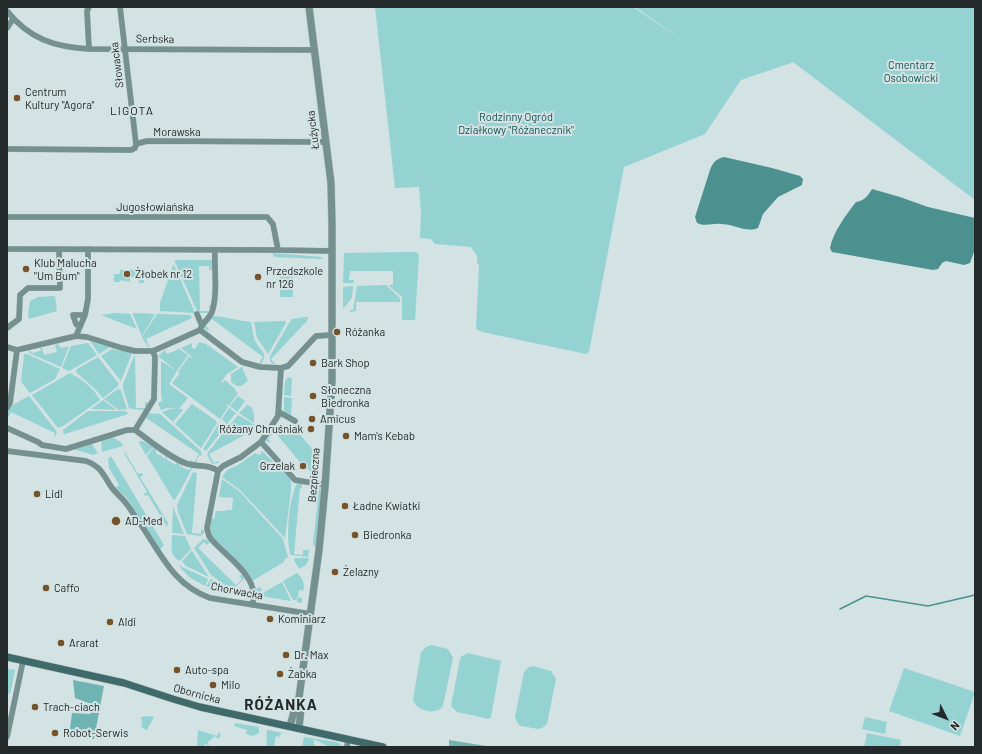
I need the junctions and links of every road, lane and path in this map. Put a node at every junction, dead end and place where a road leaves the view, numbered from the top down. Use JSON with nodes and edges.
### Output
{"nodes":[{"id":1,"x":89,"y":7,"type":"edge"},
{"id":2,"x":120,"y":7,"type":"edge"},
{"id":3,"x":309,"y":7,"type":"edge"},
{"id":4,"x":7,"y":11,"type":"edge"},
{"id":5,"x":14,"y":19,"type":"junction"},
{"id":6,"x":7,"y":28,"type":"edge"},
{"id":7,"x":124,"y":48,"type":"junction"},
{"id":8,"x":89,"y":49,"type":"junction"},
{"id":9,"x":315,"y":50,"type":"junction"},
{"id":10,"x":326,"y":142,"type":"junction"},
{"id":11,"x":136,"y":144,"type":"junction"},
{"id":12,"x":7,"y":149,"type":"edge"},
{"id":13,"x":7,"y":217,"type":"edge"},
{"id":14,"x":7,"y":249,"type":"edge"},
{"id":15,"x":59,"y":249,"type":"junction"},
{"id":16,"x":88,"y":249,"type":"junction"},
{"id":17,"x":215,"y":250,"type":"junction"},
{"id":18,"x":278,"y":250,"type":"junction"},
{"id":19,"x":332,"y":251,"type":"junction"},
{"id":20,"x":197,"y":314,"type":"dead end"},
{"id":21,"x":85,"y":315,"type":"junction"},
{"id":22,"x":80,"y":327,"type":"junction"},
{"id":23,"x":7,"y":328,"type":"edge"},
{"id":24,"x":201,"y":328,"type":"junction"},
{"id":25,"x":332,"y":335,"type":"junction"},
{"id":26,"x":76,"y":336,"type":"junction"},
{"id":27,"x":7,"y":347,"type":"edge"},
{"id":28,"x":17,"y":350,"type":"junction"},
{"id":29,"x":153,"y":351,"type":"junction"},
{"id":30,"x":281,"y":368,"type":"junction"},
{"id":31,"x":7,"y":408,"type":"edge"},
{"id":32,"x":279,"y":412,"type":"junction"},
{"id":33,"x":295,"y":421,"type":"dead end"},
{"id":34,"x":7,"y":428,"type":"edge"},
{"id":35,"x":135,"y":430,"type":"junction"},
{"id":36,"x":261,"y":442,"type":"junction"},
{"id":37,"x":7,"y":451,"type":"edge"},
{"id":38,"x":218,"y":471,"type":"junction"},
{"id":39,"x":325,"y":485,"type":"junction"},
{"id":40,"x":252,"y":605,"type":"junction"},
{"id":41,"x":311,"y":614,"type":"junction"},
{"id":42,"x":7,"y":657,"type":"edge"},
{"id":43,"x":23,"y":661,"type":"junction"},
{"id":44,"x":300,"y":698,"type":"junction"},
{"id":45,"x":290,"y":726,"type":"junction"},
{"id":46,"x":299,"y":728,"type":"junction"},
{"id":47,"x":7,"y":737,"type":"edge"},
{"id":48,"x":348,"y":743,"type":"edge"},
{"id":49,"x":383,"y":747,"type":"edge"}],
"edges":[{"from":1,"to":8,"type":"street"},
{"from":2,"to":7,"type":"street","name":"Słowacka"},
{"from":3,"to":9,"type":"street","name":"Łużycka"},
{"from":4,"to":5,"type":"street","name":"Serbska"},
{"from":5,"to":6,"type":"street"},
{"from":5,"to":8,"type":"street","name":"Serbska"},
{"from":7,"to":8,"type":"street","name":"Serbska"},
{"from":7,"to":9,"type":"street","name":"Serbska"},
{"from":7,"to":11,"type":"street","name":"Słowacka"},
{"from":9,"to":10,"type":"street","name":"Łużycka"},
{"from":10,"to":11,"type":"street","name":"Morawska"},
{"from":10,"to":19,"type":"street","name":"Łużycka"},
{"from":11,"to":12,"type":"street","name":"Morawska"},
{"from":13,"to":18,"type":"street","name":"Jugosłowiańska"},
{"from":14,"to":15,"type":"street"},
{"from":15,"to":16,"type":"street"},
{"from":15,"to":23,"type":"street"},
{"from":16,"to":17,"type":"street"},
{"from":16,"to":21,"type":"street"},
{"from":17,"to":18,"type":"street"},
{"from":17,"to":24,"type":"street"},
{"from":18,"to":19,"type":"street"},
{"from":19,"to":25,"type":"street","name":"Bezpieczna"},
{"from":20,"to":24,"type":"street"},
{"from":21,"to":22,"type":"street"},
{"from":21,"to":22,"type":"street"},
{"from":22,"to":26,"type":"street"},
{"from":24,"to":29,"type":"street"},
{"from":24,"to":30,"type":"street"},
{"from":25,"to":30,"type":"street"},
{"from":25,"to":39,"type":"street","name":"Bezpieczna"},
{"from":26,"to":28,"type":"street"},
{"from":26,"to":29,"type":"street"},
{"from":27,"to":28,"type":"street"},
{"from":28,"to":31,"type":"street"},
{"from":29,"to":35,"type":"street"},
{"from":30,"to":32,"type":"street"},
{"from":32,"to":33,"type":"street"},
{"from":32,"to":36,"type":"street"},
{"from":34,"to":35,"type":"street"},
{"from":35,"to":38,"type":"street"},
{"from":36,"to":38,"type":"street"},
{"from":36,"to":39,"type":"street"},
{"from":37,"to":40,"type":"street","name":"Chorwacka"},
{"from":38,"to":40,"type":"street"},
{"from":39,"to":41,"type":"street","name":"Bezpieczna"},
{"from":40,"to":41,"type":"street","name":"Chorwacka"},
{"from":41,"to":44,"type":"street","name":"Bezpieczna"},
{"from":42,"to":43,"type":"main road","name":"Obornicka"},
{"from":43,"to":45,"type":"main road","name":"Obornicka"},
{"from":43,"to":47,"type":"street"},
{"from":44,"to":45,"type":"street","name":"Bezpieczna"},
{"from":44,"to":46,"type":"street","name":"Bezpieczna"},
{"from":45,"to":46,"type":"main road","name":"Obornicka"},
{"from":46,"to":48,"type":"main road","name":"Obornicka"},
{"from":48,"to":49,"type":"main road","name":"Obornicka"}]}
